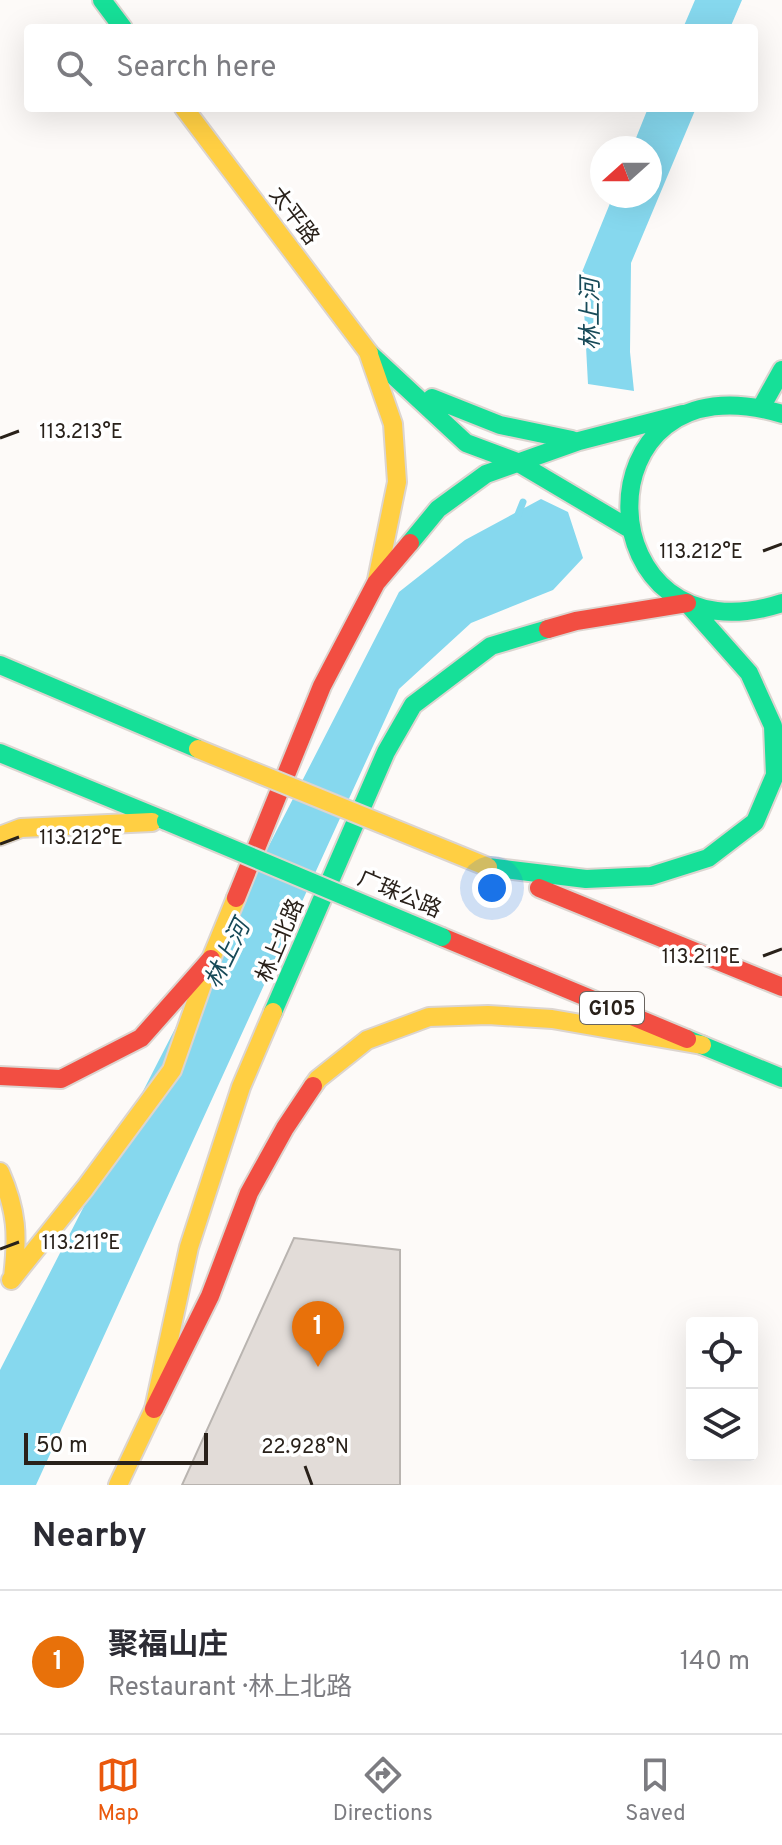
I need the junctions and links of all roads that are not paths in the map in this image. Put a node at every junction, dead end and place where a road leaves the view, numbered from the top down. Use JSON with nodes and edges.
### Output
{"nodes":[{"id":1,"x":102,"y":0,"type":"edge"},
{"id":2,"x":120,"y":24,"type":"edge"},
{"id":3,"x":187,"y":112,"type":"edge"},
{"id":4,"x":367,"y":351,"type":"junction"},
{"id":5,"x":782,"y":370,"type":"edge"},
{"id":6,"x":762,"y":406,"type":"junction"},
{"id":7,"x":683,"y":414,"type":"junction"},
{"id":8,"x":782,"y":414,"type":"edge"},
{"id":9,"x":579,"y":441,"type":"junction"},
{"id":10,"x":517,"y":462,"type":"junction"},
{"id":11,"x":630,"y":529,"type":"junction"},
{"id":12,"x":376,"y":583,"type":"junction"},
{"id":13,"x":687,"y":603,"type":"junction"},
{"id":14,"x":782,"y":603,"type":"edge"},
{"id":15,"x":0,"y":665,"type":"edge"},
{"id":16,"x":0,"y":753,"type":"edge"},
{"id":17,"x":166,"y":821,"type":"junction"},
{"id":18,"x":0,"y":836,"type":"edge"},
{"id":19,"x":488,"y":867,"type":"junction"},
{"id":20,"x":211,"y":959,"type":"junction"},
{"id":21,"x":782,"y":987,"type":"edge"},
{"id":22,"x":702,"y":1045,"type":"junction"},
{"id":23,"x":0,"y":1076,"type":"edge"},
{"id":24,"x":782,"y":1078,"type":"edge"},
{"id":25,"x":0,"y":1172,"type":"edge"},
{"id":26,"x":13,"y":1277,"type":"junction"},
{"id":27,"x":0,"y":1291,"type":"edge"},
{"id":28,"x":154,"y":1409,"type":"junction"},
{"id":29,"x":118,"y":1485,"type":"edge"}],
"edges":[{"from":1,"to":2,"type":"main road"},
{"from":3,"to":4,"type":"main road","name":"太平路"},
{"from":4,"to":9,"type":"main road"},
{"from":4,"to":10,"type":"main road"},
{"from":4,"to":12,"type":"main road"},
{"from":5,"to":6,"type":"main road"},
{"from":6,"to":7,"type":"main road"},
{"from":6,"to":8,"type":"main road"},
{"from":7,"to":9,"type":"main road"},
{"from":7,"to":11,"type":"main road"},
{"from":9,"to":10,"type":"main road"},
{"from":10,"to":11,"type":"main road"},
{"from":10,"to":12,"type":"main road"},
{"from":11,"to":13,"type":"main road"},
{"from":12,"to":20,"type":"main road"},
{"from":13,"to":14,"type":"main road"},
{"from":13,"to":19,"type":"main road"},
{"from":13,"to":28,"type":"main road","name":"林上北路"},
{"from":15,"to":19,"type":"main road","bridge":true},
{"from":16,"to":17,"type":"main road","name":"广珠公路","number":"G105"},
{"from":17,"to":18,"type":"main road"},
{"from":17,"to":22,"type":"main road","name":"广珠公路","number":"G105","bridge":true},
{"from":19,"to":21,"type":"main road"},
{"from":20,"to":23,"type":"main road"},
{"from":20,"to":26,"type":"main road"},
{"from":22,"to":24,"type":"main road","name":"广珠公路","number":"G105"},
{"from":22,"to":28,"type":"main road"},
{"from":25,"to":26,"type":"main road"},
{"from":26,"to":27,"type":"main road"},
{"from":28,"to":29,"type":"main road","name":"林上北路"}]}
